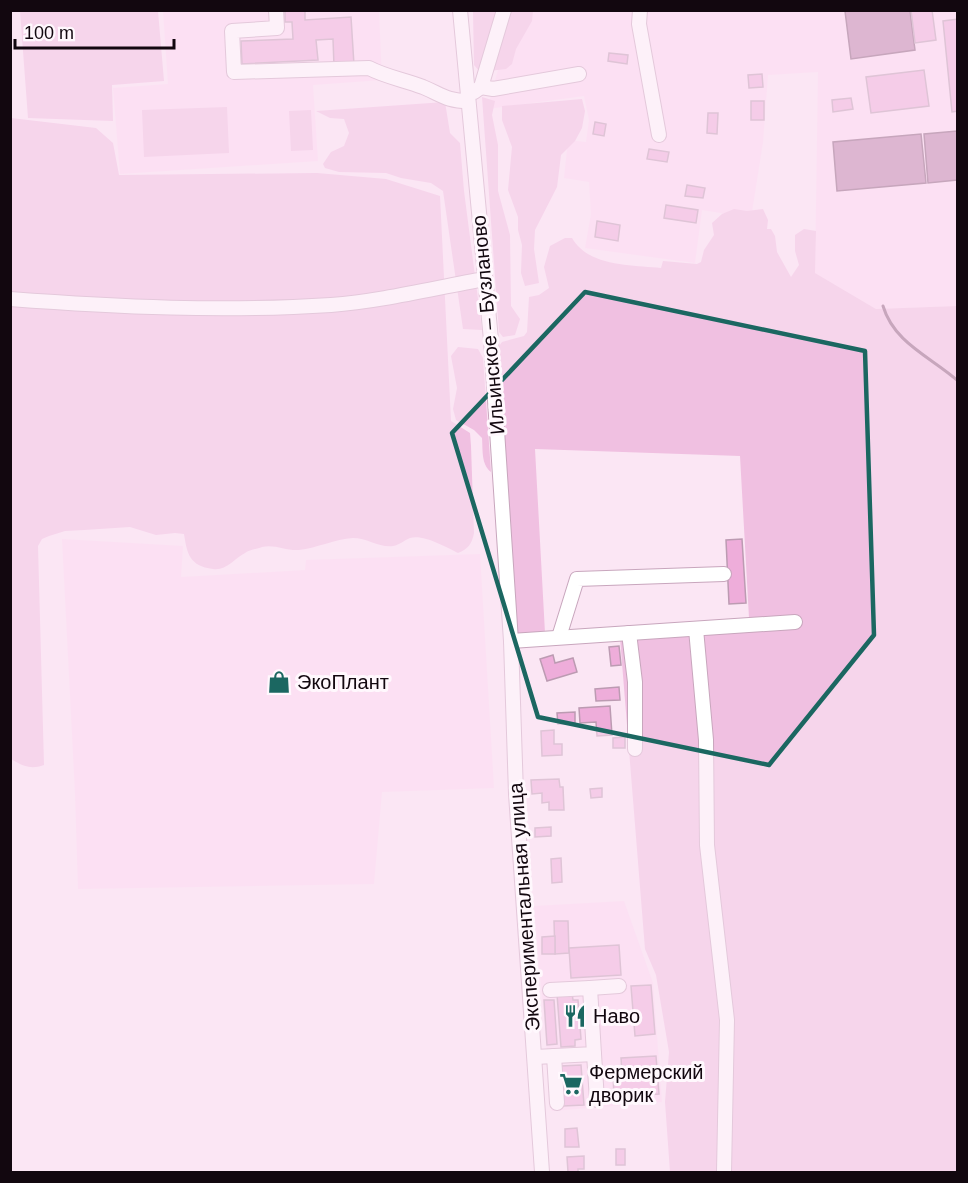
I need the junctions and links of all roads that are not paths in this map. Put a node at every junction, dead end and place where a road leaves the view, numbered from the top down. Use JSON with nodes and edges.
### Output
{"nodes":[{"id":1,"x":276,"y":10,"type":"edge"},
{"id":2,"x":460,"y":10,"type":"edge"},
{"id":3,"x":504,"y":10,"type":"edge"},
{"id":4,"x":640,"y":10,"type":"edge"},
{"id":5,"x":579,"y":74,"type":"dead end"},
{"id":6,"x":481,"y":87,"type":"junction"},
{"id":7,"x":468,"y":99,"type":"junction"},
{"id":8,"x":659,"y":135,"type":"dead end"},
{"id":9,"x":485,"y":279,"type":"junction"},
{"id":10,"x":10,"y":299,"type":"edge"},
{"id":11,"x":724,"y":574,"type":"dead end"},
{"id":12,"x":795,"y":622,"type":"dead end"},
{"id":13,"x":696,"y":629,"type":"junction"},
{"id":14,"x":629,"y":633,"type":"junction"},
{"id":15,"x":559,"y":637,"type":"junction"},
{"id":16,"x":510,"y":641,"type":"junction"},
{"id":17,"x":635,"y":748,"type":"dead end"},
{"id":18,"x":619,"y":986,"type":"dead end"},
{"id":19,"x":590,"y":988,"type":"junction"},
{"id":20,"x":550,"y":990,"type":"dead end"},
{"id":21,"x":594,"y":1054,"type":"junction"},
{"id":22,"x":554,"y":1056,"type":"junction"},
{"id":23,"x":535,"y":1057,"type":"junction"},
{"id":24,"x":597,"y":1100,"type":"dead end"},
{"id":25,"x":557,"y":1103,"type":"dead end"},
{"id":26,"x":542,"y":1173,"type":"edge"},
{"id":27,"x":724,"y":1173,"type":"edge"}],
"edges":[{"from":1,"to":7,"type":"street"},
{"from":2,"to":7,"type":"street","name":"Ильинское – Бузланово"},
{"from":3,"to":6,"type":"street"},
{"from":4,"to":8,"type":"street"},
{"from":5,"to":6,"type":"street"},
{"from":6,"to":7,"type":"street"},
{"from":7,"to":9,"type":"street","name":"Ильинское – Бузланово"},
{"from":9,"to":10,"type":"street"},
{"from":9,"to":16,"type":"street","name":"Ильинское – Бузланово"},
{"from":11,"to":15,"type":"street"},
{"from":12,"to":13,"type":"street"},
{"from":13,"to":14,"type":"street"},
{"from":13,"to":27,"type":"street"},
{"from":14,"to":15,"type":"street"},
{"from":14,"to":17,"type":"street"},
{"from":15,"to":16,"type":"street"},
{"from":16,"to":23,"type":"street","name":"Экспериментальная улица"},
{"from":18,"to":19,"type":"street"},
{"from":19,"to":20,"type":"street"},
{"from":19,"to":21,"type":"street"},
{"from":21,"to":22,"type":"street"},
{"from":21,"to":24,"type":"street"},
{"from":22,"to":23,"type":"street"},
{"from":22,"to":25,"type":"street"},
{"from":23,"to":26,"type":"street","name":"Экспериментальная улица"}]}
